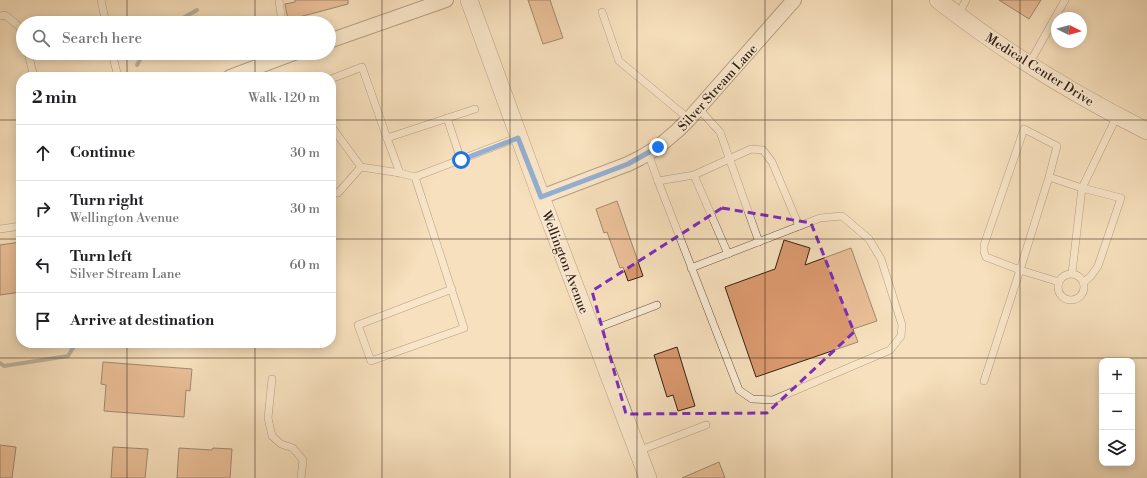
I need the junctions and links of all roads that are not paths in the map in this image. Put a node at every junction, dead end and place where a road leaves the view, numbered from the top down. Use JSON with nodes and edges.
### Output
{"nodes":[{"id":1,"x":101,"y":0,"type":"edge"},
{"id":2,"x":279,"y":0,"type":"edge"},
{"id":3,"x":446,"y":0,"type":"edge"},
{"id":4,"x":469,"y":0,"type":"edge"},
{"id":5,"x":794,"y":0,"type":"edge"},
{"id":6,"x":938,"y":0,"type":"edge"},
{"id":7,"x":966,"y":0,"type":"edge"},
{"id":8,"x":1065,"y":0,"type":"edge"},
{"id":9,"x":602,"y":12,"type":"dead end"},
{"id":10,"x":958,"y":15,"type":"junction"},
{"id":11,"x":0,"y":16,"type":"edge"},
{"id":12,"x":104,"y":16,"type":"edge"},
{"id":13,"x":281,"y":16,"type":"edge"},
{"id":14,"x":16,"y":24,"type":"edge"},
{"id":15,"x":336,"y":39,"type":"edge"},
{"id":16,"x":30,"y":60,"type":"edge"},
{"id":17,"x":114,"y":60,"type":"edge"},
{"id":18,"x":273,"y":60,"type":"edge"},
{"id":19,"x":1029,"y":64,"type":"junction"},
{"id":20,"x":33,"y":72,"type":"edge"},
{"id":21,"x":117,"y":72,"type":"edge"},
{"id":22,"x":243,"y":72,"type":"edge"},
{"id":23,"x":336,"y":77,"type":"edge"},
{"id":24,"x":475,"y":108,"type":"dead end"},
{"id":25,"x":698,"y":108,"type":"junction"},
{"id":26,"x":1117,"y":116,"type":"junction"},
{"id":27,"x":447,"y":118,"type":"junction"},
{"id":28,"x":689,"y":119,"type":"junction"},
{"id":29,"x":1147,"y":131,"type":"edge"},
{"id":30,"x":336,"y":133,"type":"edge"},
{"id":31,"x":387,"y":138,"type":"junction"},
{"id":32,"x":518,"y":138,"type":"junction"},
{"id":33,"x":648,"y":153,"type":"junction"},
{"id":34,"x":730,"y":158,"type":"junction"},
{"id":35,"x":461,"y":160,"type":"junction"},
{"id":36,"x":361,"y":167,"type":"junction"},
{"id":37,"x":400,"y":173,"type":"junction"},
{"id":38,"x":694,"y":175,"type":"junction"},
{"id":39,"x":415,"y":177,"type":"junction"},
{"id":40,"x":1048,"y":177,"type":"junction"},
{"id":41,"x":658,"y":181,"type":"junction"},
{"id":42,"x":1082,"y":188,"type":"junction"},
{"id":43,"x":336,"y":193,"type":"edge"},
{"id":44,"x":541,"y":197,"type":"junction"},
{"id":45,"x":799,"y":226,"type":"junction"},
{"id":46,"x":16,"y":227,"type":"edge"},
{"id":47,"x":0,"y":229,"type":"edge"},
{"id":48,"x":759,"y":242,"type":"junction"},
{"id":49,"x":728,"y":254,"type":"junction"},
{"id":50,"x":691,"y":268,"type":"junction"},
{"id":51,"x":1020,"y":270,"type":"junction"},
{"id":52,"x":1072,"y":273,"type":"junction"},
{"id":53,"x":1059,"y":282,"type":"junction"},
{"id":54,"x":1084,"y":282,"type":"junction"},
{"id":55,"x":452,"y":289,"type":"junction"},
{"id":56,"x":657,"y":305,"type":"dead end"},
{"id":57,"x":592,"y":330,"type":"junction"},
{"id":58,"x":272,"y":379,"type":"dead end"},
{"id":59,"x":984,"y":381,"type":"dead end"},
{"id":60,"x":706,"y":425,"type":"dead end"},
{"id":61,"x":638,"y":451,"type":"junction"},
{"id":62,"x":302,"y":478,"type":"edge"},
{"id":63,"x":648,"y":478,"type":"edge"}],
"edges":[{"from":1,"to":12,"type":"lane"},
{"from":2,"to":13,"type":"lane"},
{"from":3,"to":15,"type":"street"},
{"from":4,"to":32,"type":"street","name":"Wellington Avenue"},
{"from":5,"to":25,"type":"street","name":"Silver Stream Lane"},
{"from":6,"to":10,"type":"street","name":"Medical Center Drive"},
{"from":7,"to":10,"type":"lane"},
{"from":8,"to":19,"type":"lane"},
{"from":9,"to":28,"type":"lane"},
{"from":10,"to":19,"type":"street","name":"Medical Center Drive"},
{"from":11,"to":14,"type":"lane"},
{"from":16,"to":20,"type":"lane"},
{"from":17,"to":21,"type":"lane"},
{"from":18,"to":22,"type":"street"},
{"from":19,"to":26,"type":"street","name":"Medical Center Drive"},
{"from":23,"to":31,"type":"lane"},
{"from":24,"to":27,"type":"lane"},
{"from":25,"to":28,"type":"street","name":"Silver Stream Lane"},
{"from":25,"to":34,"type":"lane"},
{"from":26,"to":29,"type":"street","name":"Medical Center Drive"},
{"from":26,"to":42,"type":"lane"},
{"from":27,"to":31,"type":"lane"},
{"from":27,"to":35,"type":"lane"},
{"from":28,"to":33,"type":"street","name":"Silver Stream Lane"},
{"from":30,"to":36,"type":"lane"},
{"from":31,"to":37,"type":"lane"},
{"from":32,"to":35,"type":"lane"},
{"from":32,"to":44,"type":"street","name":"Wellington Avenue"},
{"from":33,"to":41,"type":"lane"},
{"from":33,"to":44,"type":"street","name":"Silver Stream Lane"},
{"from":34,"to":38,"type":"lane"},
{"from":34,"to":45,"type":"lane"},
{"from":34,"to":48,"type":"lane"},
{"from":35,"to":39,"type":"lane"},
{"from":36,"to":37,"type":"lane"},
{"from":36,"to":43,"type":"lane"},
{"from":37,"to":39,"type":"lane"},
{"from":38,"to":41,"type":"lane"},
{"from":38,"to":49,"type":"lane"},
{"from":39,"to":55,"type":"lane"},
{"from":40,"to":42,"type":"lane"},
{"from":40,"to":51,"type":"lane"},
{"from":40,"to":51,"type":"lane"},
{"from":41,"to":50,"type":"lane"},
{"from":42,"to":52,"type":"lane"},
{"from":42,"to":54,"type":"lane"},
{"from":44,"to":57,"type":"street","name":"Wellington Avenue"},
{"from":45,"to":48,"type":"lane"},
{"from":45,"to":50,"type":"lane"},
{"from":46,"to":47,"type":"lane"},
{"from":48,"to":49,"type":"lane"},
{"from":49,"to":50,"type":"lane"},
{"from":51,"to":53,"type":"lane"},
{"from":51,"to":59,"type":"lane"},
{"from":52,"to":53,"type":"lane"},
{"from":52,"to":54,"type":"lane"},
{"from":53,"to":54,"type":"lane"},
{"from":55,"to":55,"type":"lane"},
{"from":56,"to":57,"type":"lane"},
{"from":57,"to":61,"type":"street","name":"Wellington Avenue"},
{"from":58,"to":62,"type":"lane"},
{"from":60,"to":61,"type":"lane"},
{"from":61,"to":63,"type":"street","name":"Wellington Avenue"}]}
